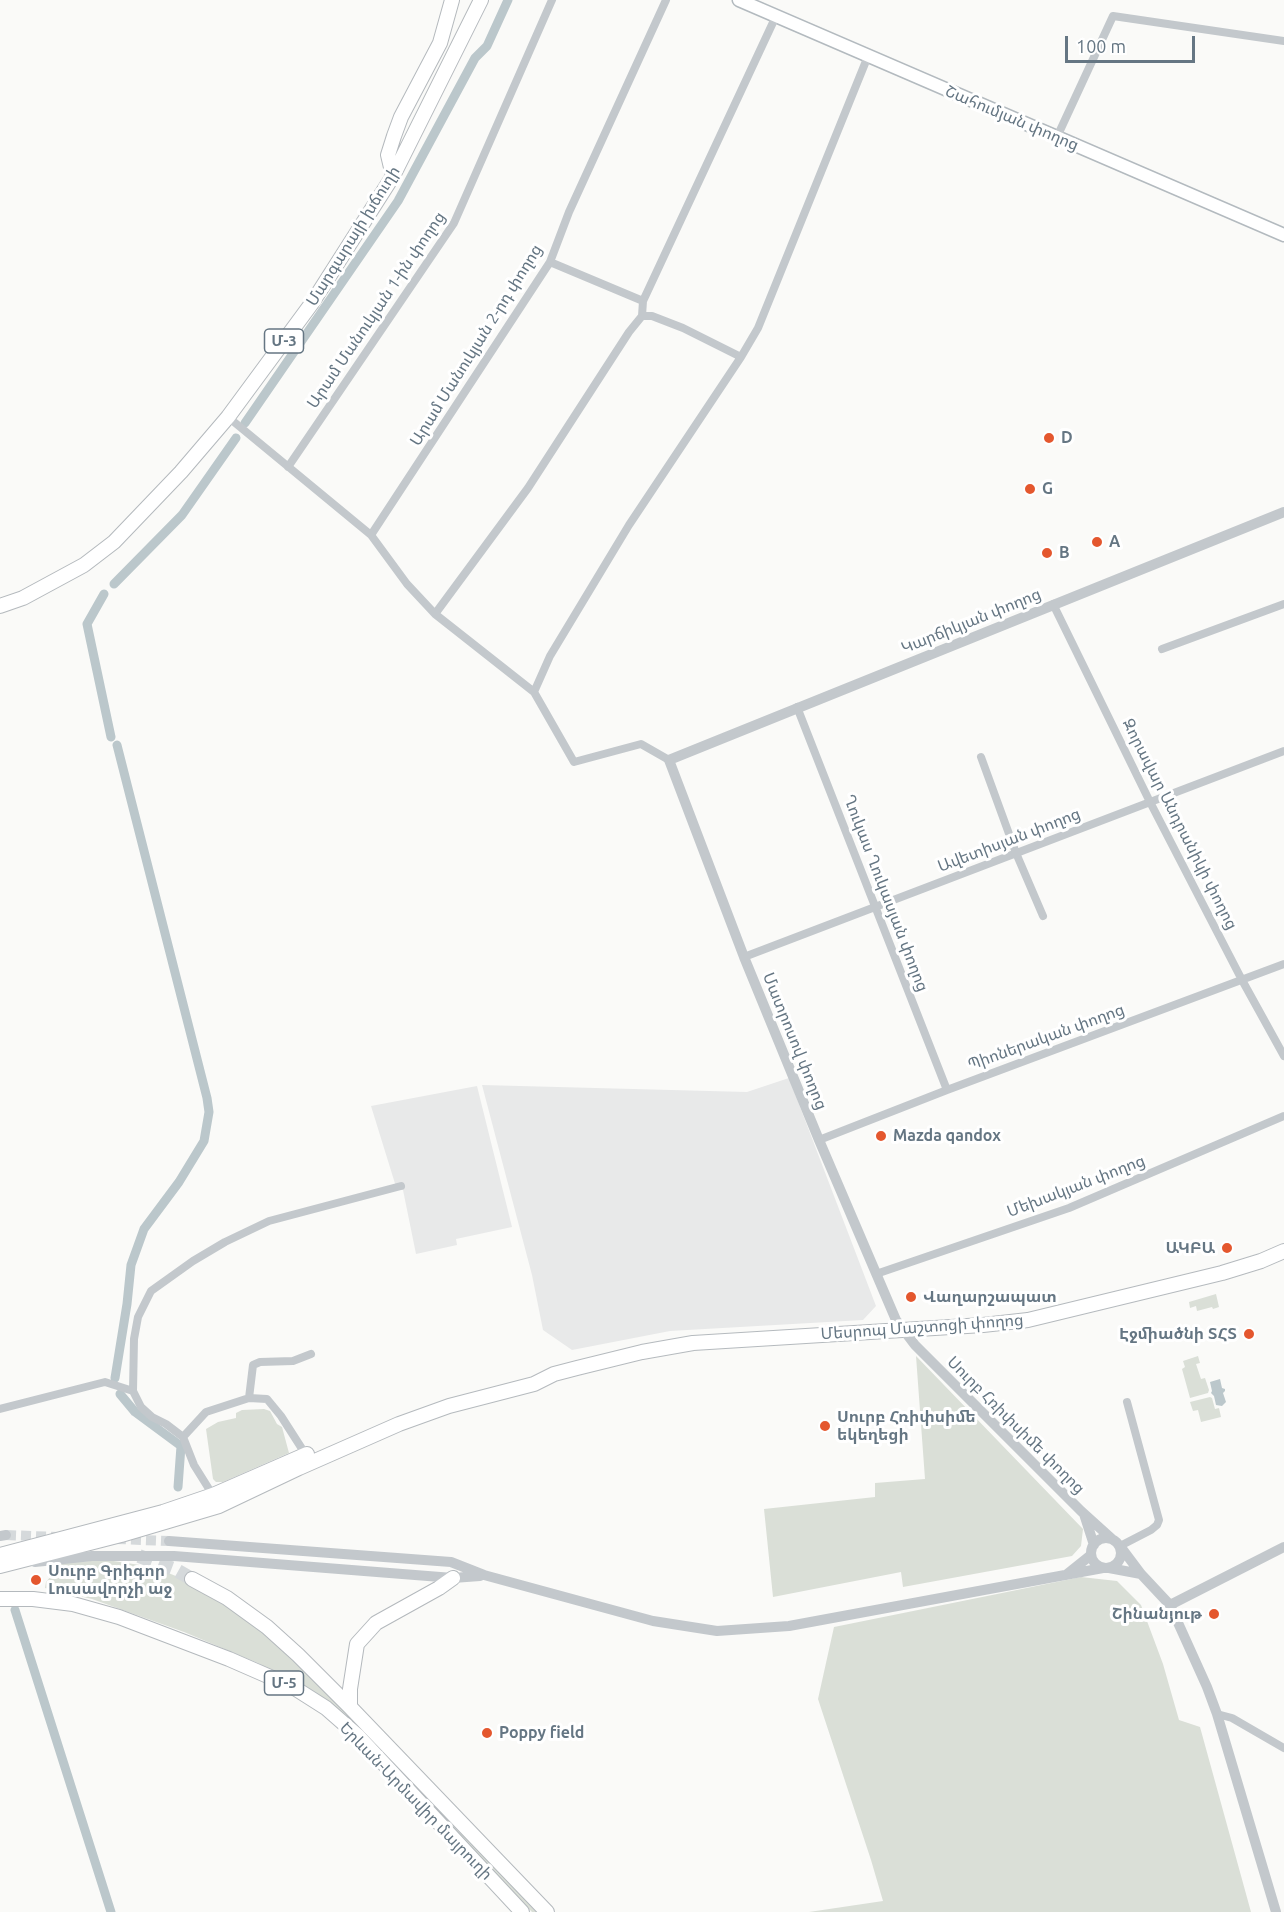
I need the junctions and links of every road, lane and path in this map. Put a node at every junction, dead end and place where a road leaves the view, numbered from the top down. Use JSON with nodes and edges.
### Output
{"nodes":[{"id":1,"x":452,"y":0,"type":"edge"},
{"id":2,"x":481,"y":0,"type":"edge"},
{"id":3,"x":552,"y":0,"type":"edge"},
{"id":4,"x":666,"y":0,"type":"edge"},
{"id":5,"x":739,"y":0,"type":"edge"},
{"id":6,"x":764,"y":4,"type":"edge"},
{"id":7,"x":776,"y":16,"type":"junction"},
{"id":8,"x":1284,"y":41,"type":"edge"},
{"id":9,"x":868,"y":56,"type":"junction"},
{"id":10,"x":1057,"y":137,"type":"junction"},
{"id":11,"x":393,"y":176,"type":"junction"},
{"id":12,"x":1284,"y":235,"type":"edge"},
{"id":13,"x":550,"y":262,"type":"junction"},
{"id":14,"x":643,"y":301,"type":"junction"},
{"id":15,"x":642,"y":316,"type":"junction"},
{"id":16,"x":741,"y":357,"type":"junction"},
{"id":17,"x":228,"y":417,"type":"junction"},
{"id":18,"x":288,"y":467,"type":"junction"},
{"id":19,"x":1284,"y":512,"type":"edge"},
{"id":20,"x":371,"y":535,"type":"junction"},
{"id":21,"x":1053,"y":604,"type":"junction"},
{"id":22,"x":1284,"y":604,"type":"edge"},
{"id":23,"x":0,"y":606,"type":"edge"},
{"id":24,"x":435,"y":614,"type":"junction"},
{"id":25,"x":1162,"y":649,"type":"dead end"},
{"id":26,"x":534,"y":692,"type":"junction"},
{"id":27,"x":797,"y":707,"type":"junction"},
{"id":28,"x":1284,"y":751,"type":"edge"},
{"id":29,"x":981,"y":757,"type":"dead end"},
{"id":30,"x":669,"y":760,"type":"junction"},
{"id":31,"x":1150,"y":802,"type":"junction"},
{"id":32,"x":1016,"y":853,"type":"junction"},
{"id":33,"x":874,"y":906,"type":"junction"},
{"id":34,"x":1043,"y":916,"type":"dead end"},
{"id":35,"x":744,"y":957,"type":"junction"},
{"id":36,"x":1284,"y":964,"type":"edge"},
{"id":37,"x":1242,"y":980,"type":"junction"},
{"id":38,"x":1284,"y":1056,"type":"edge"},
{"id":39,"x":947,"y":1090,"type":"junction"},
{"id":40,"x":1284,"y":1116,"type":"edge"},
{"id":41,"x":819,"y":1140,"type":"junction"},
{"id":42,"x":401,"y":1186,"type":"dead end"},
{"id":43,"x":1284,"y":1251,"type":"edge"},
{"id":44,"x":876,"y":1274,"type":"junction"},
{"id":45,"x":903,"y":1330,"type":"junction"},
{"id":46,"x":311,"y":1354,"type":"dead end"},
{"id":47,"x":554,"y":1374,"type":"junction"},
{"id":48,"x":133,"y":1391,"type":"junction"},
{"id":49,"x":249,"y":1398,"type":"junction"},
{"id":50,"x":1127,"y":1402,"type":"dead end"},
{"id":51,"x":0,"y":1409,"type":"edge"},
{"id":52,"x":183,"y":1437,"type":"junction"},
{"id":53,"x":306,"y":1455,"type":"junction"},
{"id":54,"x":216,"y":1501,"type":"junction"},
{"id":55,"x":1084,"y":1514,"type":"junction"},
{"id":56,"x":169,"y":1541,"type":"tunnel mouth"},
{"id":57,"x":1116,"y":1543,"type":"junction"},
{"id":58,"x":1284,"y":1547,"type":"edge"},
{"id":59,"x":1092,"y":1550,"type":"junction"},
{"id":60,"x":2,"y":1562,"type":"edge"},
{"id":61,"x":1106,"y":1568,"type":"junction"},
{"id":62,"x":1141,"y":1574,"type":"junction"},
{"id":63,"x":484,"y":1575,"type":"junction"},
{"id":64,"x":1063,"y":1577,"type":"junction"},
{"id":65,"x":453,"y":1578,"type":"junction"},
{"id":66,"x":192,"y":1579,"type":"tunnel mouth"},
{"id":67,"x":0,"y":1599,"type":"edge"},
{"id":68,"x":1170,"y":1605,"type":"junction"},
{"id":69,"x":350,"y":1707,"type":"junction"},
{"id":70,"x":1217,"y":1714,"type":"junction"},
{"id":71,"x":1284,"y":1748,"type":"edge"},
{"id":72,"x":522,"y":1912,"type":"edge"},
{"id":73,"x":547,"y":1912,"type":"edge"},
{"id":74,"x":1276,"y":1912,"type":"edge"}],
"edges":[{"from":1,"to":11,"type":"main road"},
{"from":2,"to":11,"type":"main road","name":"Մարգարայի խճուղի","number":"Մ-3"},
{"from":3,"to":18,"type":"street","name":"Արամ Մանուկյան 1-ին փողոց"},
{"from":4,"to":13,"type":"street","name":"Արամ Մանուկյան 2-րդ փողոց"},
{"from":5,"to":6,"type":"main road","name":"Շահումյան փողոց"},
{"from":6,"to":7,"type":"main road","name":"Շահումյան փողոց"},
{"from":7,"to":9,"type":"main road","name":"Շահումյան փողոց"},
{"from":7,"to":14,"type":"street"},
{"from":8,"to":10,"type":"street"},
{"from":9,"to":10,"type":"main road","name":"Շահումյան փողոց"},
{"from":9,"to":16,"type":"street"},
{"from":10,"to":12,"type":"main road","name":"Շահումյան փողոց"},
{"from":11,"to":17,"type":"main road","name":"Մարգարայի խճուղի","number":"Մ-3"},
{"from":13,"to":14,"type":"street"},
{"from":13,"to":20,"type":"street","name":"Արամ Մանուկյան 2-րդ փողոց"},
{"from":14,"to":15,"type":"street"},
{"from":15,"to":16,"type":"street"},
{"from":15,"to":24,"type":"street"},
{"from":16,"to":26,"type":"street"},
{"from":17,"to":18,"type":"street"},
{"from":17,"to":23,"type":"main road","name":"Մարգարայի խճուղի","number":"Մ-3"},
{"from":18,"to":20,"type":"street"},
{"from":19,"to":21,"type":"street","name":"Կարճիկյան փողոց"},
{"from":20,"to":24,"type":"street"},
{"from":21,"to":27,"type":"street","name":"Կարճիկյան փողոց"},
{"from":21,"to":31,"type":"street","name":"Զորավար Անդրանիկի փողոց"},
{"from":22,"to":25,"type":"street"},
{"from":24,"to":26,"type":"street"},
{"from":26,"to":30,"type":"street"},
{"from":27,"to":30,"type":"street","name":"Կարճիկյան փողոց"},
{"from":27,"to":33,"type":"street","name":"Ղուկաս Ղուկասյան փողոց"},
{"from":28,"to":31,"type":"street","name":"Ավետիսյան փողոց"},
{"from":29,"to":32,"type":"street"},
{"from":30,"to":35,"type":"street","name":"Մատրոսով փողոց"},
{"from":31,"to":32,"type":"street","name":"Ավետիսյան փողոց"},
{"from":31,"to":37,"type":"street","name":"Զորավար Անդրանիկի փողոց"},
{"from":32,"to":33,"type":"street","name":"Ավետիսյան փողոց"},
{"from":32,"to":34,"type":"street"},
{"from":33,"to":35,"type":"street","name":"Ավետիսյան փողոց"},
{"from":33,"to":39,"type":"street","name":"Ղուկաս Ղուկասյան փողոց"},
{"from":35,"to":41,"type":"street","name":"Մատրոսով փողոց"},
{"from":36,"to":37,"type":"street","name":"Պիոներական փողոց"},
{"from":37,"to":38,"type":"street","name":"Զորավար Անդրանիկի փողոց"},
{"from":37,"to":39,"type":"street","name":"Պիոներական փողոց"},
{"from":39,"to":41,"type":"street","name":"Պիոներական փողոց"},
{"from":40,"to":44,"type":"street","name":"Մեխակյան փողոց"},
{"from":41,"to":44,"type":"street","name":"Մատրոսով փողոց"},
{"from":42,"to":48,"type":"street"},
{"from":43,"to":45,"type":"main road","name":"Մեսրոպ Մաշտոցի փողոց"},
{"from":44,"to":45,"type":"street","name":"Մատրոսով փողոց"},
{"from":45,"to":47,"type":"main road","name":"Մեսրոպ Մաշտոցի փողոց"},
{"from":45,"to":55,"type":"street","name":"Սուրբ Հռիփսիմե փողոց"},
{"from":46,"to":49,"type":"street"},
{"from":47,"to":53,"type":"main road"},
{"from":47,"to":54,"type":"main road"},
{"from":48,"to":51,"type":"street"},
{"from":48,"to":52,"type":"street"},
{"from":49,"to":52,"type":"street"},
{"from":49,"to":53,"type":"street"},
{"from":50,"to":57,"type":"street"},
{"from":52,"to":54,"type":"street"},
{"from":53,"to":54,"type":"main road"},
{"from":54,"to":60,"type":"main road"},
{"from":55,"to":57,"type":"street","name":"Սուրբ Հռիփսիմե փողոց"},
{"from":55,"to":59,"type":"street"},
{"from":56,"to":63,"type":"street"},
{"from":57,"to":59,"type":"street"},
{"from":57,"to":61,"type":"street"},
{"from":57,"to":62,"type":"street","name":"Սուրբ Հռիփսիմե փողոց"},
{"from":58,"to":68,"type":"street"},
{"from":59,"to":61,"type":"street"},
{"from":59,"to":64,"type":"street"},
{"from":60,"to":65,"type":"street"},
{"from":61,"to":62,"type":"street"},
{"from":61,"to":64,"type":"street"},
{"from":62,"to":68,"type":"street","name":"Սուրբ Հռիփսիմե փողոց"},
{"from":63,"to":64,"type":"street"},
{"from":63,"to":65,"type":"street"},
{"from":65,"to":69,"type":"main road"},
{"from":66,"to":69,"type":"main road","name":"Երևան-Արմավիր մայրուղի","number":"Մ-5"},
{"from":67,"to":72,"type":"main road","name":"Երևան-Արմավիր մայրուղի","number":"Մ-5"},
{"from":68,"to":70,"type":"street","name":"Սուրբ Հռիփսիմե փողոց"},
{"from":69,"to":73,"type":"main road","name":"Երևան-Արմավիր մայրուղի","number":"Մ-5"},
{"from":70,"to":71,"type":"street"},
{"from":70,"to":74,"type":"street","name":"Սուրբ Հռիփսիմե փողոց"}]}
